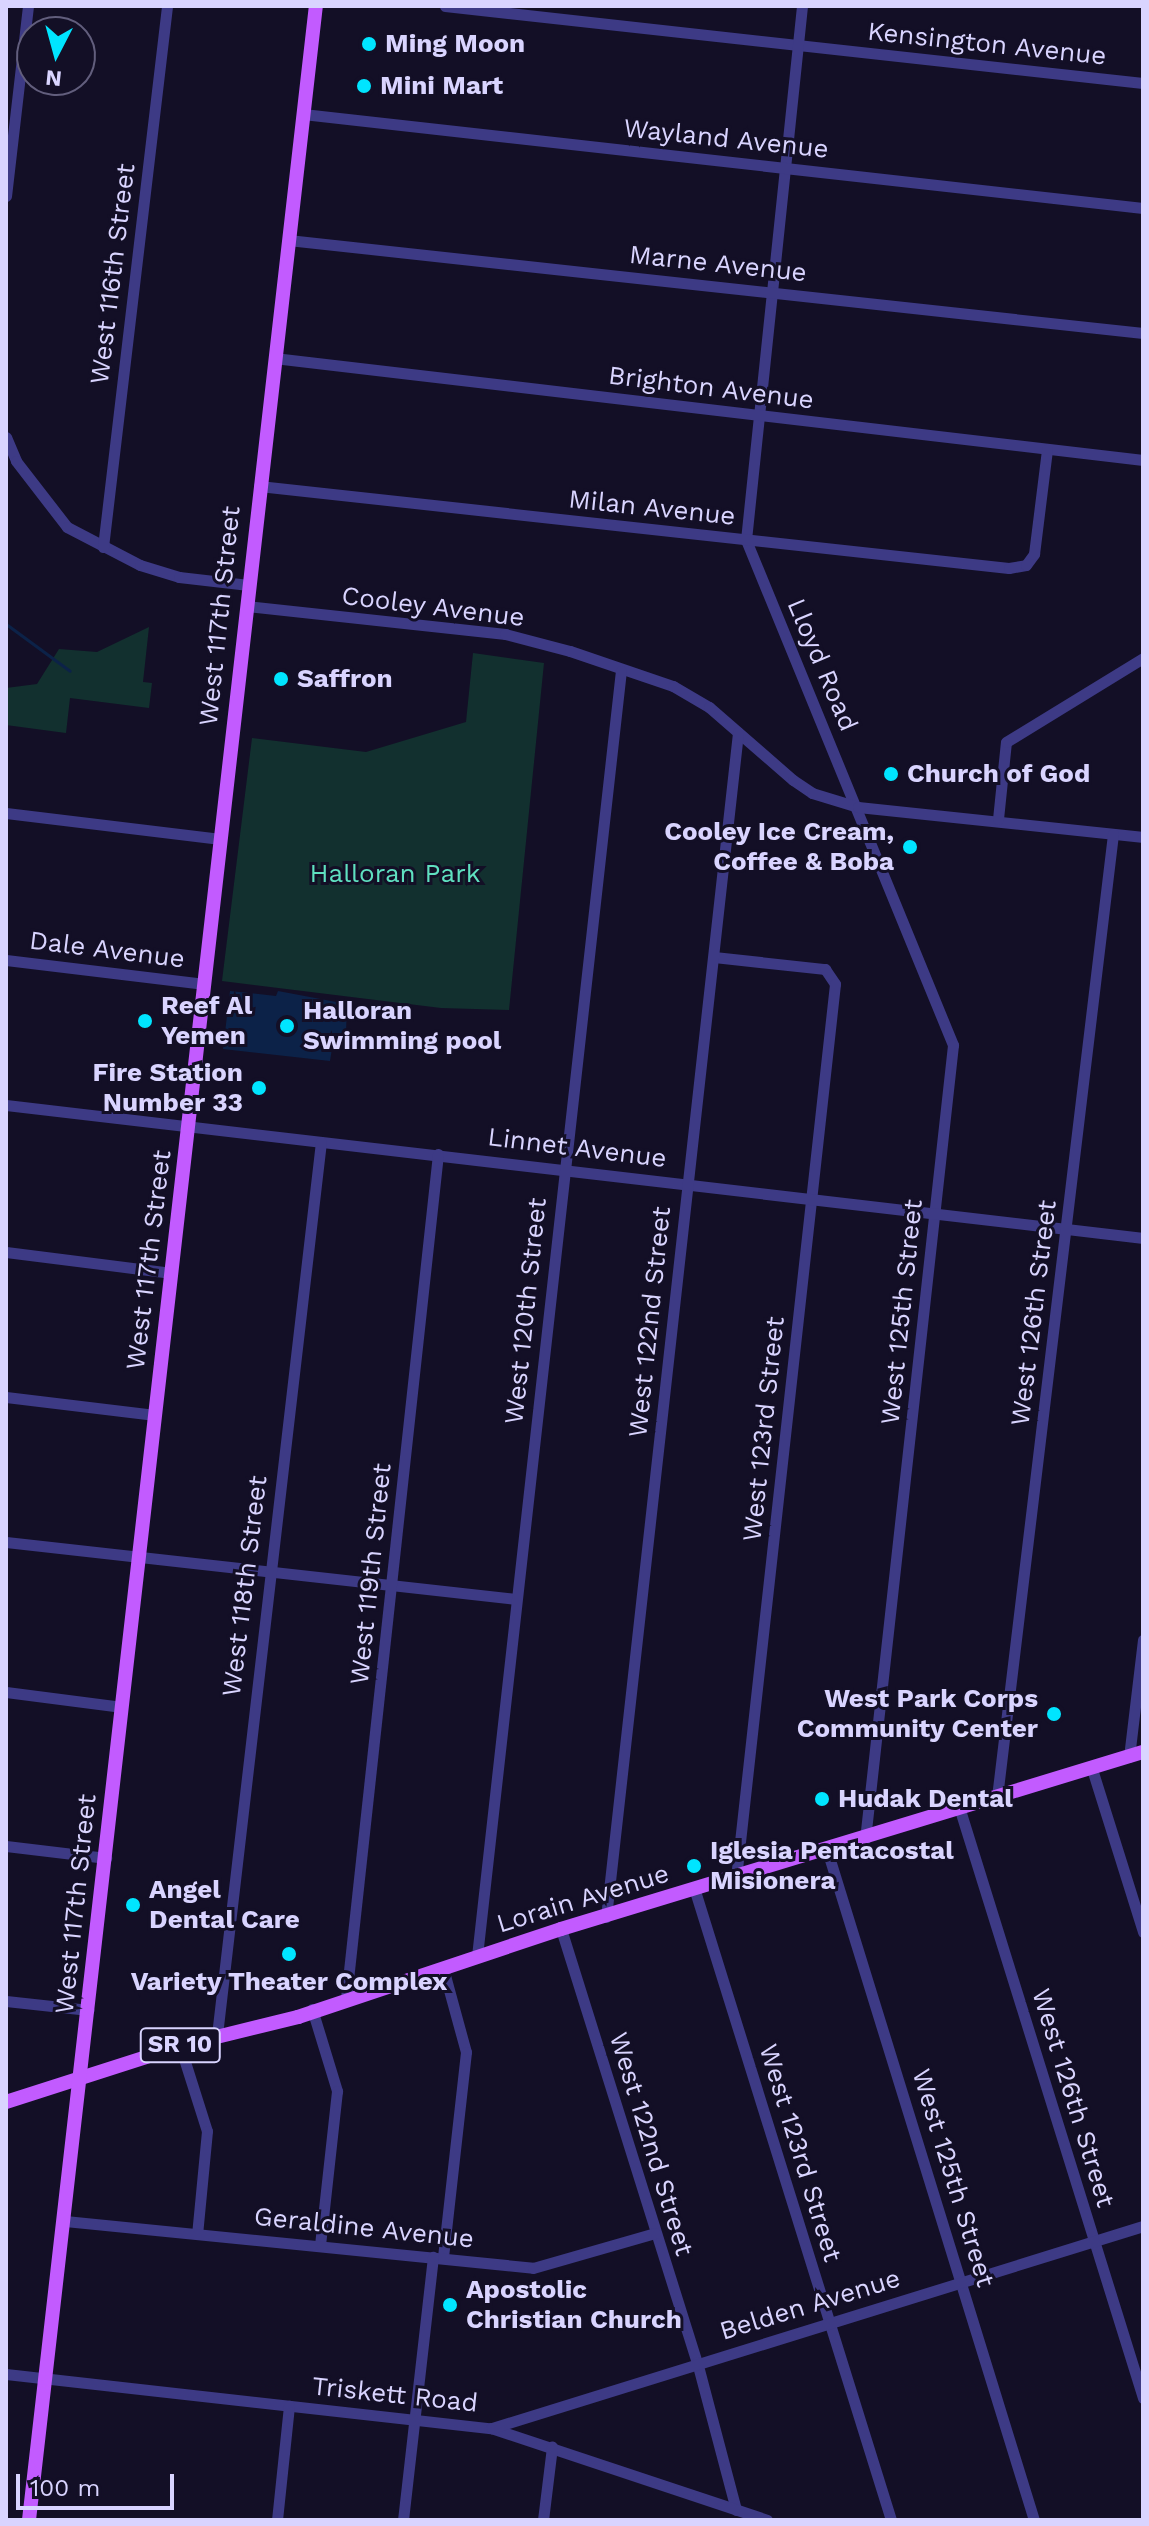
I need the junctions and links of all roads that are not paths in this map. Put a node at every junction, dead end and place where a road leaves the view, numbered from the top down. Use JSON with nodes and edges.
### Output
{"nodes":[{"id":1,"x":28,"y":6,"type":"edge"},
{"id":2,"x":167,"y":6,"type":"edge"},
{"id":3,"x":316,"y":6,"type":"edge"},
{"id":4,"x":445,"y":6,"type":"edge"},
{"id":5,"x":802,"y":6,"type":"edge"},
{"id":6,"x":798,"y":46,"type":"junction"},
{"id":7,"x":1143,"y":83,"type":"edge"},
{"id":8,"x":303,"y":114,"type":"junction"},
{"id":9,"x":784,"y":168,"type":"junction"},
{"id":10,"x":6,"y":196,"type":"edge"},
{"id":11,"x":1143,"y":208,"type":"edge"},
{"id":12,"x":288,"y":240,"type":"junction"},
{"id":13,"x":771,"y":291,"type":"junction"},
{"id":14,"x":1143,"y":333,"type":"edge"},
{"id":15,"x":274,"y":358,"type":"junction"},
{"id":16,"x":757,"y":416,"type":"junction"},
{"id":17,"x":6,"y":437,"type":"edge"},
{"id":18,"x":1047,"y":450,"type":"junction"},
{"id":19,"x":1143,"y":460,"type":"edge"},
{"id":20,"x":259,"y":486,"type":"junction"},
{"id":21,"x":746,"y":540,"type":"junction"},
{"id":22,"x":103,"y":547,"type":"junction"},
{"id":23,"x":249,"y":585,"type":"junction"},
{"id":24,"x":247,"y":606,"type":"junction"},
{"id":25,"x":1143,"y":658,"type":"edge"},
{"id":26,"x":621,"y":671,"type":"junction"},
{"id":27,"x":738,"y":732,"type":"junction"},
{"id":28,"x":858,"y":807,"type":"junction"},
{"id":29,"x":6,"y":813,"type":"edge"},
{"id":30,"x":998,"y":819,"type":"junction"},
{"id":31,"x":1113,"y":834,"type":"junction"},
{"id":32,"x":1143,"y":837,"type":"edge"},
{"id":33,"x":220,"y":839,"type":"junction"},
{"id":34,"x":714,"y":957,"type":"junction"},
{"id":35,"x":6,"y":960,"type":"edge"},
{"id":36,"x":203,"y":984,"type":"junction"},
{"id":37,"x":6,"y":1105,"type":"edge"},
{"id":38,"x":188,"y":1128,"type":"junction"},
{"id":39,"x":321,"y":1142,"type":"junction"},
{"id":40,"x":438,"y":1154,"type":"junction"},
{"id":41,"x":565,"y":1169,"type":"junction"},
{"id":42,"x":688,"y":1184,"type":"junction"},
{"id":43,"x":812,"y":1198,"type":"junction"},
{"id":44,"x":936,"y":1213,"type":"junction"},
{"id":45,"x":1066,"y":1228,"type":"junction"},
{"id":46,"x":1143,"y":1238,"type":"edge"},
{"id":47,"x":6,"y":1252,"type":"edge"},
{"id":48,"x":172,"y":1273,"type":"junction"},
{"id":49,"x":6,"y":1397,"type":"edge"},
{"id":50,"x":155,"y":1415,"type":"junction"},
{"id":51,"x":6,"y":1542,"type":"edge"},
{"id":52,"x":138,"y":1558,"type":"junction"},
{"id":53,"x":268,"y":1573,"type":"junction"},
{"id":54,"x":392,"y":1586,"type":"junction"},
{"id":55,"x":516,"y":1599,"type":"junction"},
{"id":56,"x":1143,"y":1640,"type":"edge"},
{"id":57,"x":6,"y":1692,"type":"edge"},
{"id":58,"x":122,"y":1707,"type":"junction"},
{"id":59,"x":1136,"y":1754,"type":"edge"},
{"id":60,"x":1092,"y":1769,"type":"junction"},
{"id":61,"x":997,"y":1797,"type":"junction"},
{"id":62,"x":960,"y":1810,"type":"junction"},
{"id":63,"x":865,"y":1839,"type":"junction"},
{"id":64,"x":6,"y":1846,"type":"edge"},
{"id":65,"x":827,"y":1850,"type":"junction"},
{"id":66,"x":106,"y":1858,"type":"junction"},
{"id":67,"x":736,"y":1878,"type":"junction"},
{"id":68,"x":695,"y":1891,"type":"junction"},
{"id":69,"x":606,"y":1917,"type":"junction"},
{"id":70,"x":561,"y":1929,"type":"junction"},
{"id":71,"x":1143,"y":1932,"type":"edge"},
{"id":72,"x":477,"y":1956,"type":"junction"},
{"id":73,"x":443,"y":1968,"type":"junction"},
{"id":74,"x":346,"y":1998,"type":"junction"},
{"id":75,"x":6,"y":2001,"type":"edge"},
{"id":76,"x":312,"y":2009,"type":"junction"},
{"id":77,"x":89,"y":2010,"type":"junction"},
{"id":78,"x":217,"y":2035,"type":"junction"},
{"id":79,"x":180,"y":2046,"type":"junction"},
{"id":80,"x":81,"y":2078,"type":"junction"},
{"id":81,"x":6,"y":2102,"type":"edge"},
{"id":82,"x":65,"y":2221,"type":"junction"},
{"id":83,"x":1143,"y":2226,"type":"edge"},
{"id":84,"x":655,"y":2233,"type":"junction"},
{"id":85,"x":197,"y":2234,"type":"junction"},
{"id":86,"x":1095,"y":2241,"type":"junction"},
{"id":87,"x":320,"y":2245,"type":"junction"},
{"id":88,"x":438,"y":2258,"type":"junction"},
{"id":89,"x":963,"y":2282,"type":"junction"},
{"id":90,"x":829,"y":2320,"type":"junction"},
{"id":91,"x":697,"y":2362,"type":"junction"},
{"id":92,"x":6,"y":2374,"type":"edge"},
{"id":93,"x":46,"y":2378,"type":"junction"},
{"id":94,"x":1143,"y":2398,"type":"edge"},
{"id":95,"x":289,"y":2406,"type":"junction"},
{"id":96,"x":414,"y":2420,"type":"junction"},
{"id":97,"x":491,"y":2428,"type":"junction"},
{"id":98,"x":552,"y":2447,"type":"junction"},
{"id":99,"x":736,"y":2510,"type":"junction"},
{"id":100,"x":29,"y":2520,"type":"edge"},
{"id":101,"x":277,"y":2520,"type":"edge"},
{"id":102,"x":403,"y":2520,"type":"edge"},
{"id":103,"x":543,"y":2520,"type":"edge"},
{"id":104,"x":767,"y":2520,"type":"edge"},
{"id":105,"x":891,"y":2520,"type":"edge"},
{"id":106,"x":1034,"y":2520,"type":"edge"}],
"edges":[{"from":1,"to":10,"type":"street"},
{"from":2,"to":22,"type":"street","name":"West 116th Street"},
{"from":3,"to":8,"type":"main road","name":"West 117th Street"},
{"from":4,"to":6,"type":"street","name":"Kensington Avenue"},
{"from":5,"to":6,"type":"street"},
{"from":6,"to":7,"type":"street","name":"Kensington Avenue"},
{"from":6,"to":9,"type":"street"},
{"from":8,"to":9,"type":"street","name":"Wayland Avenue"},
{"from":8,"to":12,"type":"main road","name":"West 117th Street"},
{"from":9,"to":11,"type":"street","name":"Wayland Avenue"},
{"from":9,"to":13,"type":"street"},
{"from":12,"to":13,"type":"street","name":"Marne Avenue"},
{"from":12,"to":15,"type":"main road","name":"West 117th Street"},
{"from":13,"to":14,"type":"street","name":"Marne Avenue"},
{"from":13,"to":16,"type":"street"},
{"from":15,"to":16,"type":"street","name":"Brighton Avenue"},
{"from":15,"to":20,"type":"main road","name":"West 117th Street"},
{"from":16,"to":18,"type":"street","name":"Brighton Avenue"},
{"from":16,"to":21,"type":"street"},
{"from":17,"to":22,"type":"street"},
{"from":18,"to":19,"type":"street","name":"Brighton Avenue"},
{"from":18,"to":21,"type":"street","name":"Milan Avenue"},
{"from":20,"to":21,"type":"street","name":"Milan Avenue"},
{"from":20,"to":23,"type":"main road","name":"West 117th Street"},
{"from":21,"to":28,"type":"street","name":"Lloyd Road"},
{"from":22,"to":23,"type":"street"},
{"from":23,"to":24,"type":"main road","name":"West 117th Street"},
{"from":24,"to":26,"type":"street","name":"Cooley Avenue"},
{"from":24,"to":33,"type":"main road","name":"West 117th Street"},
{"from":25,"to":30,"type":"street"},
{"from":26,"to":27,"type":"street","name":"Cooley Avenue"},
{"from":26,"to":41,"type":"street","name":"West 120th Street"},
{"from":27,"to":28,"type":"street","name":"Cooley Avenue"},
{"from":27,"to":34,"type":"street","name":"West 122nd Street"},
{"from":28,"to":30,"type":"street","name":"Cooley Avenue"},
{"from":28,"to":44,"type":"street","name":"West 125th Street"},
{"from":29,"to":33,"type":"street"},
{"from":30,"to":31,"type":"street","name":"Cooley Avenue"},
{"from":31,"to":32,"type":"street","name":"Cooley Avenue"},
{"from":31,"to":45,"type":"street","name":"West 126th Street"},
{"from":33,"to":36,"type":"main road","name":"West 117th Street"},
{"from":34,"to":42,"type":"street","name":"West 122nd Street"},
{"from":34,"to":43,"type":"street","name":"West 123rd Street"},
{"from":35,"to":36,"type":"street","name":"Dale Avenue"},
{"from":36,"to":38,"type":"main road","name":"West 117th Street"},
{"from":37,"to":38,"type":"street","name":"Linnet Avenue"},
{"from":38,"to":39,"type":"street","name":"Linnet Avenue"},
{"from":38,"to":48,"type":"main road","name":"West 117th Street"},
{"from":39,"to":40,"type":"street","name":"Linnet Avenue"},
{"from":39,"to":53,"type":"street","name":"West 118th Street"},
{"from":40,"to":41,"type":"street","name":"Linnet Avenue"},
{"from":40,"to":54,"type":"street","name":"West 119th Street"},
{"from":41,"to":42,"type":"street","name":"Linnet Avenue"},
{"from":41,"to":55,"type":"street","name":"West 120th Street"},
{"from":42,"to":43,"type":"street","name":"Linnet Avenue"},
{"from":42,"to":69,"type":"street","name":"West 122nd Street"},
{"from":43,"to":44,"type":"street","name":"Linnet Avenue"},
{"from":43,"to":67,"type":"street","name":"West 123rd Street"},
{"from":44,"to":45,"type":"street","name":"Linnet Avenue"},
{"from":44,"to":63,"type":"street","name":"West 125th Street"},
{"from":45,"to":46,"type":"street","name":"Linnet Avenue"},
{"from":45,"to":61,"type":"street","name":"West 126th Street"},
{"from":47,"to":48,"type":"street"},
{"from":48,"to":50,"type":"main road","name":"West 117th Street"},
{"from":49,"to":50,"type":"street"},
{"from":50,"to":52,"type":"main road","name":"West 117th Street"},
{"from":51,"to":52,"type":"street"},
{"from":52,"to":53,"type":"street"},
{"from":52,"to":58,"type":"main road","name":"West 117th Street"},
{"from":53,"to":54,"type":"street"},
{"from":53,"to":78,"type":"street","name":"West 118th Street"},
{"from":54,"to":55,"type":"street"},
{"from":54,"to":74,"type":"street","name":"West 119th Street"},
{"from":55,"to":72,"type":"street","name":"West 120th Street"},
{"from":56,"to":59,"type":"street"},
{"from":57,"to":58,"type":"street"},
{"from":58,"to":66,"type":"main road","name":"West 117th Street"},
{"from":59,"to":60,"type":"main road","name":"Lorain Avenue","number":"SR 10"},
{"from":60,"to":61,"type":"main road","name":"Lorain Avenue","number":"SR 10"},
{"from":60,"to":71,"type":"street"},
{"from":61,"to":62,"type":"main road","name":"Lorain Avenue","number":"SR 10"},
{"from":62,"to":63,"type":"main road","name":"Lorain Avenue","number":"SR 10"},
{"from":62,"to":86,"type":"street","name":"West 126th Street"},
{"from":63,"to":65,"type":"main road","name":"Lorain Avenue","number":"SR 10"},
{"from":64,"to":66,"type":"street"},
{"from":65,"to":67,"type":"main road","name":"Lorain Avenue","number":"SR 10"},
{"from":65,"to":89,"type":"street","name":"West 125th Street"},
{"from":66,"to":77,"type":"main road","name":"West 117th Street"},
{"from":67,"to":68,"type":"main road","name":"Lorain Avenue","number":"SR 10"},
{"from":68,"to":69,"type":"main road","name":"Lorain Avenue","number":"SR 10"},
{"from":68,"to":90,"type":"street","name":"West 123rd Street"},
{"from":69,"to":70,"type":"main road","name":"Lorain Avenue","number":"SR 10"},
{"from":70,"to":72,"type":"main road","name":"Lorain Avenue","number":"SR 10"},
{"from":70,"to":84,"type":"street","name":"West 122nd Street"},
{"from":72,"to":73,"type":"main road","name":"Lorain Avenue","number":"SR 10"},
{"from":73,"to":74,"type":"main road","name":"Lorain Avenue","number":"SR 10"},
{"from":73,"to":88,"type":"street"},
{"from":74,"to":76,"type":"main road","name":"Lorain Avenue","number":"SR 10"},
{"from":75,"to":77,"type":"street"},
{"from":76,"to":78,"type":"main road","name":"Lorain Avenue","number":"SR 10"},
{"from":76,"to":87,"type":"street"},
{"from":77,"to":80,"type":"main road","name":"West 117th Street"},
{"from":78,"to":79,"type":"main road","name":"Lorain Avenue","number":"SR 10"},
{"from":79,"to":80,"type":"main road","name":"Lorain Avenue","number":"SR 10"},
{"from":79,"to":85,"type":"street"},
{"from":80,"to":81,"type":"main road","name":"Lorain Avenue","number":"SR 10"},
{"from":80,"to":82,"type":"main road","name":"West 117th Street"},
{"from":82,"to":85,"type":"street","name":"Geraldine Avenue"},
{"from":82,"to":93,"type":"main road","name":"West 117th Street"},
{"from":83,"to":86,"type":"street","name":"Belden Avenue"},
{"from":84,"to":88,"type":"street","name":"Geraldine Avenue"},
{"from":84,"to":91,"type":"street","name":"West 122nd Street"},
{"from":85,"to":87,"type":"street","name":"Geraldine Avenue"},
{"from":86,"to":89,"type":"street","name":"Belden Avenue"},
{"from":86,"to":94,"type":"street","name":"West 126th Street"},
{"from":87,"to":88,"type":"street","name":"Geraldine Avenue"},
{"from":88,"to":96,"type":"street"},
{"from":89,"to":90,"type":"street","name":"Belden Avenue"},
{"from":89,"to":106,"type":"street","name":"West 125th Street"},
{"from":90,"to":91,"type":"street","name":"Belden Avenue"},
{"from":90,"to":105,"type":"street","name":"West 123rd Street"},
{"from":91,"to":97,"type":"street","name":"Belden Avenue"},
{"from":91,"to":99,"type":"street","name":"West 122nd Street"},
{"from":92,"to":93,"type":"street","name":"Triskett Road"},
{"from":93,"to":95,"type":"street","name":"Triskett Road"},
{"from":93,"to":100,"type":"main road","name":"West 117th Street"},
{"from":95,"to":96,"type":"street","name":"Triskett Road"},
{"from":95,"to":101,"type":"street"},
{"from":96,"to":97,"type":"street","name":"Triskett Road"},
{"from":96,"to":102,"type":"street"},
{"from":97,"to":98,"type":"street","name":"Triskett Road"},
{"from":98,"to":99,"type":"street","name":"Triskett Road"},
{"from":98,"to":103,"type":"street"},
{"from":99,"to":104,"type":"street","name":"Triskett Road"}]}
